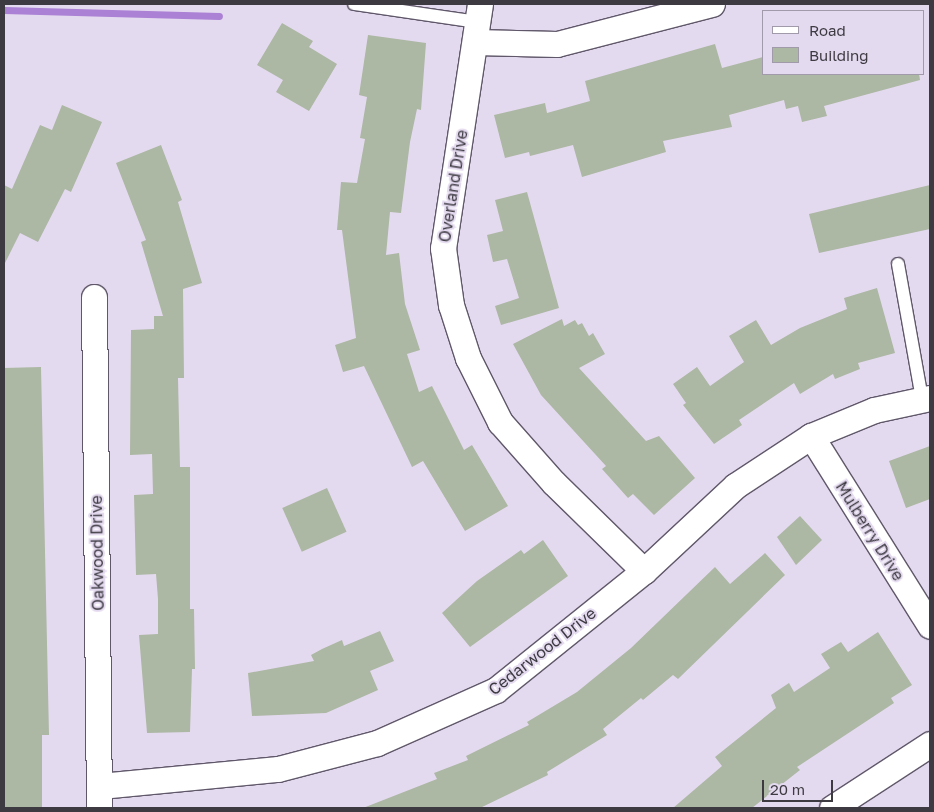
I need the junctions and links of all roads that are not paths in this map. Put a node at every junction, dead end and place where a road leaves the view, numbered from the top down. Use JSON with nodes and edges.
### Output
{"nodes":[{"id":1,"x":354,"y":4,"type":"edge"},
{"id":2,"x":712,"y":4,"type":"edge"},
{"id":3,"x":477,"y":23,"type":"edge"},
{"id":4,"x":898,"y":264,"type":"dead end"},
{"id":5,"x":94,"y":298,"type":"dead end"},
{"id":6,"x":926,"y":399,"type":"edge"},
{"id":7,"x":811,"y":436,"type":"junction"},
{"id":8,"x":644,"y":571,"type":"junction"},
{"id":9,"x":930,"y":626,"type":"edge"},
{"id":10,"x":930,"y":744,"type":"edge"},
{"id":11,"x":100,"y":797,"type":"edge"},
{"id":12,"x":832,"y":808,"type":"edge"}],
"edges":[{"from":1,"to":3,"type":"lane"},
{"from":2,"to":3,"type":"street"},
{"from":3,"to":8,"type":"street","name":"Overland Drive"},
{"from":4,"to":6,"type":"lane"},
{"from":5,"to":11,"type":"street","name":"Oakwood Drive"},
{"from":6,"to":7,"type":"street","name":"Cedarwood Drive"},
{"from":7,"to":8,"type":"street","name":"Cedarwood Drive"},
{"from":7,"to":9,"type":"street","name":"Mulberry Drive"},
{"from":8,"to":11,"type":"street","name":"Cedarwood Drive"},
{"from":10,"to":12,"type":"street"}]}
